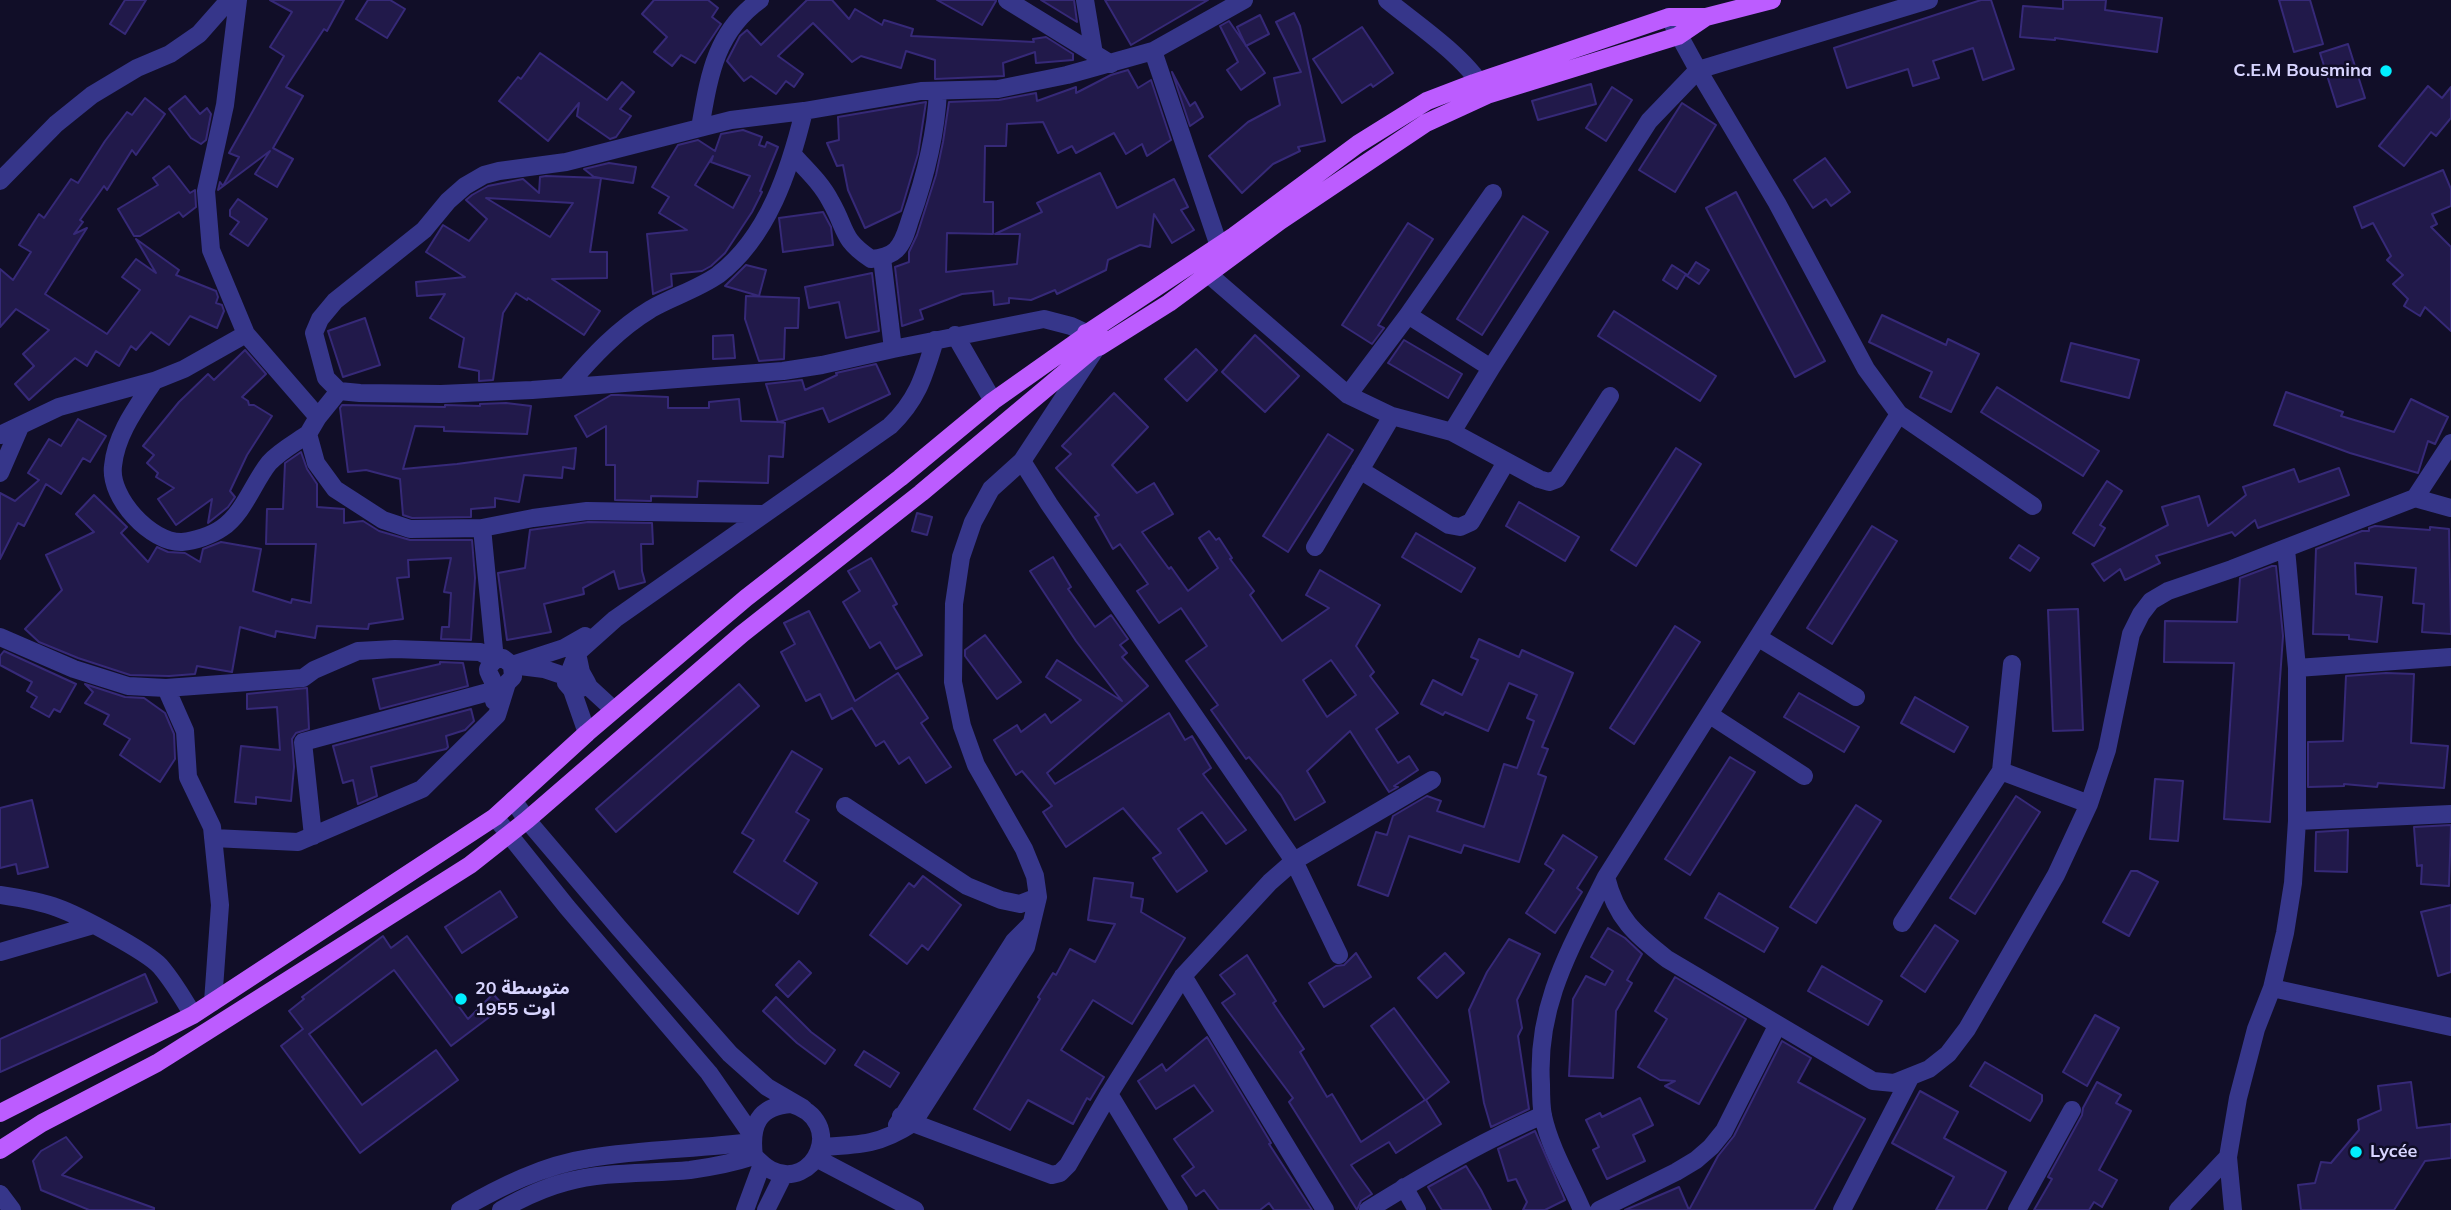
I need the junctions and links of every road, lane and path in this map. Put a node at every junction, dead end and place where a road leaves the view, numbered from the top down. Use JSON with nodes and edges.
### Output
{"nodes":[{"id":1,"x":229,"y":0,"type":"edge"},
{"id":2,"x":238,"y":0,"type":"edge"},
{"id":3,"x":760,"y":0,"type":"edge"},
{"id":4,"x":1007,"y":0,"type":"edge"},
{"id":5,"x":1085,"y":0,"type":"edge"},
{"id":6,"x":1387,"y":0,"type":"edge"},
{"id":7,"x":1772,"y":0,"type":"edge"},
{"id":8,"x":1929,"y":0,"type":"edge"},
{"id":9,"x":1239,"y":2,"type":"edge"},
{"id":10,"x":738,"y":6,"type":"edge"},
{"id":11,"x":1669,"y":17,"type":"junction"},
{"id":12,"x":1706,"y":17,"type":"junction"},
{"id":13,"x":1678,"y":36,"type":"junction"},
{"id":14,"x":1153,"y":51,"type":"junction"},
{"id":15,"x":1094,"y":54,"type":"junction"},
{"id":16,"x":1111,"y":64,"type":"junction"},
{"id":17,"x":1698,"y":70,"type":"junction"},
{"id":18,"x":1484,"y":88,"type":"junction"},
{"id":19,"x":937,"y":91,"type":"junction"},
{"id":20,"x":804,"y":111,"type":"junction"},
{"id":21,"x":700,"y":128,"type":"junction"},
{"id":22,"x":793,"y":155,"type":"junction"},
{"id":23,"x":0,"y":181,"type":"edge"},
{"id":24,"x":1493,"y":193,"type":"dead end"},
{"id":25,"x":1219,"y":246,"type":"junction"},
{"id":26,"x":882,"y":258,"type":"junction"},
{"id":27,"x":1201,"y":268,"type":"junction"},
{"id":28,"x":1408,"y":315,"type":"junction"},
{"id":29,"x":246,"y":334,"type":"junction"},
{"id":30,"x":956,"y":335,"type":"junction"},
{"id":31,"x":935,"y":340,"type":"junction"},
{"id":32,"x":1091,"y":341,"type":"junction"},
{"id":33,"x":893,"y":349,"type":"junction"},
{"id":34,"x":1491,"y":368,"type":"junction"},
{"id":35,"x":154,"y":381,"type":"junction"},
{"id":36,"x":568,"y":385,"type":"junction"},
{"id":37,"x":339,"y":391,"type":"junction"},
{"id":38,"x":1348,"y":395,"type":"junction"},
{"id":39,"x":1611,"y":396,"type":"dead end"},
{"id":40,"x":993,"y":401,"type":"junction"},
{"id":41,"x":1899,"y":414,"type":"junction"},
{"id":42,"x":1392,"y":416,"type":"junction"},
{"id":43,"x":318,"y":417,"type":"junction"},
{"id":44,"x":20,"y":427,"type":"junction"},
{"id":45,"x":1452,"y":432,"type":"junction"},
{"id":46,"x":0,"y":435,"type":"edge"},
{"id":47,"x":308,"y":435,"type":"junction"},
{"id":48,"x":2451,"y":443,"type":"edge"},
{"id":49,"x":1022,"y":461,"type":"junction"},
{"id":50,"x":1506,"y":462,"type":"junction"},
{"id":51,"x":1360,"y":470,"type":"junction"},
{"id":52,"x":0,"y":473,"type":"edge"},
{"id":53,"x":2415,"y":498,"type":"junction"},
{"id":54,"x":2033,"y":506,"type":"dead end"},
{"id":55,"x":2449,"y":509,"type":"edge"},
{"id":56,"x":761,"y":514,"type":"junction"},
{"id":57,"x":482,"y":528,"type":"junction"},
{"id":58,"x":1315,"y":547,"type":"dead end"},
{"id":59,"x":2286,"y":549,"type":"junction"},
{"id":60,"x":615,"y":619,"type":"junction"},
{"id":61,"x":0,"y":637,"type":"edge"},
{"id":62,"x":1759,"y":638,"type":"junction"},
{"id":63,"x":2451,"y":657,"type":"edge"},
{"id":64,"x":495,"y":660,"type":"junction"},
{"id":65,"x":2012,"y":664,"type":"dead end"},
{"id":66,"x":512,"y":665,"type":"junction"},
{"id":67,"x":2297,"y":668,"type":"junction"},
{"id":68,"x":575,"y":679,"type":"junction"},
{"id":69,"x":498,"y":686,"type":"junction"},
{"id":70,"x":166,"y":688,"type":"junction"},
{"id":71,"x":1857,"y":697,"type":"dead end"},
{"id":72,"x":614,"y":710,"type":"junction"},
{"id":73,"x":1710,"y":715,"type":"junction"},
{"id":74,"x":587,"y":733,"type":"junction"},
{"id":75,"x":2001,"y":771,"type":"junction"},
{"id":76,"x":1804,"y":776,"type":"dead end"},
{"id":77,"x":1432,"y":780,"type":"dead end"},
{"id":78,"x":513,"y":800,"type":"junction"},
{"id":79,"x":2089,"y":804,"type":"junction"},
{"id":80,"x":845,"y":806,"type":"dead end"},
{"id":81,"x":2451,"y":814,"type":"edge"},
{"id":82,"x":495,"y":817,"type":"junction"},
{"id":83,"x":527,"y":820,"type":"junction"},
{"id":84,"x":2297,"y":821,"type":"junction"},
{"id":85,"x":507,"y":834,"type":"junction"},
{"id":86,"x":313,"y":836,"type":"junction"},
{"id":87,"x":213,"y":838,"type":"junction"},
{"id":88,"x":1294,"y":861,"type":"junction"},
{"id":89,"x":1606,"y":877,"type":"junction"},
{"id":90,"x":0,"y":895,"type":"edge"},
{"id":91,"x":1038,"y":897,"type":"junction"},
{"id":92,"x":1902,"y":923,"type":"dead end"},
{"id":93,"x":93,"y":925,"type":"junction"},
{"id":94,"x":0,"y":952,"type":"edge"},
{"id":95,"x":1339,"y":955,"type":"dead end"},
{"id":96,"x":1184,"y":976,"type":"junction"},
{"id":97,"x":2272,"y":988,"type":"junction"},
{"id":98,"x":213,"y":1002,"type":"junction"},
{"id":99,"x":193,"y":1015,"type":"junction"},
{"id":100,"x":1777,"y":1026,"type":"junction"},
{"id":101,"x":2451,"y":1027,"type":"edge"},
{"id":102,"x":1910,"y":1078,"type":"junction"},
{"id":103,"x":1109,"y":1094,"type":"junction"},
{"id":104,"x":803,"y":1108,"type":"junction"},
{"id":105,"x":2072,"y":1111,"type":"dead end"},
{"id":106,"x":0,"y":1113,"type":"edge"},
{"id":107,"x":1543,"y":1115,"type":"junction"},
{"id":108,"x":907,"y":1119,"type":"junction"},
{"id":109,"x":755,"y":1149,"type":"junction"},
{"id":110,"x":0,"y":1150,"type":"edge"},
{"id":111,"x":818,"y":1153,"type":"junction"},
{"id":112,"x":2228,"y":1157,"type":"junction"},
{"id":113,"x":785,"y":1174,"type":"junction"},
{"id":114,"x":1404,"y":1187,"type":"junction"},
{"id":115,"x":0,"y":1194,"type":"edge"},
{"id":116,"x":0,"y":1207,"type":"edge"},
{"id":117,"x":6,"y":1210,"type":"edge"},
{"id":118,"x":12,"y":1210,"type":"edge"},
{"id":119,"x":460,"y":1210,"type":"edge"},
{"id":120,"x":501,"y":1210,"type":"edge"},
{"id":121,"x":746,"y":1210,"type":"edge"},
{"id":122,"x":766,"y":1210,"type":"edge"},
{"id":123,"x":915,"y":1210,"type":"edge"},
{"id":124,"x":1179,"y":1210,"type":"edge"},
{"id":125,"x":1325,"y":1210,"type":"edge"},
{"id":126,"x":1368,"y":1210,"type":"edge"},
{"id":127,"x":1417,"y":1210,"type":"edge"},
{"id":128,"x":1582,"y":1210,"type":"edge"},
{"id":129,"x":1599,"y":1210,"type":"edge"},
{"id":130,"x":1842,"y":1210,"type":"edge"},
{"id":131,"x":2017,"y":1210,"type":"edge"},
{"id":132,"x":2178,"y":1210,"type":"edge"},
{"id":133,"x":2233,"y":1210,"type":"edge"}],
"edges":[{"from":1,"to":23,"type":"street"},
{"from":2,"to":29,"type":"street"},
{"from":3,"to":10,"type":"street"},
{"from":4,"to":15,"type":"street"},
{"from":5,"to":15,"type":"street"},
{"from":6,"to":18,"type":"street"},
{"from":7,"to":12,"type":"main road"},
{"from":8,"to":17,"type":"street"},
{"from":9,"to":14,"type":"street"},
{"from":10,"to":21,"type":"street"},
{"from":11,"to":12,"type":"main road"},
{"from":11,"to":13,"type":"street"},
{"from":11,"to":18,"type":"main road"},
{"from":12,"to":13,"type":"main road"},
{"from":13,"to":17,"type":"street"},
{"from":13,"to":18,"type":"main road"},
{"from":14,"to":16,"type":"street"},
{"from":14,"to":25,"type":"street"},
{"from":15,"to":16,"type":"street"},
{"from":16,"to":19,"type":"street"},
{"from":17,"to":34,"type":"street"},
{"from":17,"to":41,"type":"street"},
{"from":18,"to":25,"type":"main road"},
{"from":18,"to":27,"type":"main road"},
{"from":19,"to":20,"type":"street"},
{"from":19,"to":26,"type":"street"},
{"from":20,"to":21,"type":"street"},
{"from":20,"to":22,"type":"street"},
{"from":21,"to":37,"type":"street"},
{"from":22,"to":26,"type":"street"},
{"from":22,"to":36,"type":"street"},
{"from":24,"to":28,"type":"street"},
{"from":25,"to":27,"type":"main road"},
{"from":26,"to":33,"type":"street"},
{"from":27,"to":32,"type":"main road"},
{"from":27,"to":38,"type":"street"},
{"from":28,"to":34,"type":"street"},
{"from":28,"to":38,"type":"street"},
{"from":29,"to":35,"type":"street"},
{"from":29,"to":43,"type":"street"},
{"from":30,"to":31,"type":"street"},
{"from":30,"to":32,"type":"street"},
{"from":30,"to":40,"type":"street"},
{"from":31,"to":33,"type":"street"},
{"from":31,"to":56,"type":"street"},
{"from":32,"to":40,"type":"main road"},
{"from":32,"to":49,"type":"street"},
{"from":32,"to":83,"type":"main road"},
{"from":33,"to":36,"type":"street"},
{"from":34,"to":45,"type":"street"},
{"from":35,"to":44,"type":"street"},
{"from":35,"to":47,"type":"street"},
{"from":36,"to":37,"type":"street"},
{"from":37,"to":43,"type":"street"},
{"from":38,"to":42,"type":"street"},
{"from":39,"to":50,"type":"street"},
{"from":40,"to":72,"type":"main road"},
{"from":41,"to":54,"type":"street"},
{"from":41,"to":62,"type":"street"},
{"from":42,"to":45,"type":"street"},
{"from":42,"to":51,"type":"street"},
{"from":43,"to":47,"type":"street"},
{"from":44,"to":46,"type":"street"},
{"from":44,"to":52,"type":"street"},
{"from":45,"to":50,"type":"street"},
{"from":47,"to":57,"type":"street"},
{"from":48,"to":53,"type":"street"},
{"from":49,"to":88,"type":"street"},
{"from":49,"to":91,"type":"street"},
{"from":50,"to":51,"type":"street"},
{"from":51,"to":58,"type":"street"},
{"from":53,"to":55,"type":"street"},
{"from":53,"to":59,"type":"street"},
{"from":56,"to":57,"type":"street"},
{"from":56,"to":60,"type":"street"},
{"from":57,"to":64,"type":"street"},
{"from":59,"to":67,"type":"street"},
{"from":59,"to":79,"type":"street"},
{"from":60,"to":66,"type":"street"},
{"from":60,"to":68,"type":"street"},
{"from":61,"to":70,"type":"street"},
{"from":62,"to":71,"type":"street"},
{"from":62,"to":73,"type":"street"},
{"from":63,"to":67,"type":"street"},
{"from":64,"to":66,"type":"street"},
{"from":64,"to":69,"type":"street"},
{"from":64,"to":70,"type":"street"},
{"from":65,"to":75,"type":"street"},
{"from":66,"to":68,"type":"street"},
{"from":66,"to":69,"type":"street"},
{"from":67,"to":84,"type":"street"},
{"from":68,"to":72,"type":"street"},
{"from":68,"to":74,"type":"street"},
{"from":69,"to":86,"type":"street"},
{"from":69,"to":86,"type":"street"},
{"from":70,"to":87,"type":"street"},
{"from":72,"to":74,"type":"main road"},
{"from":73,"to":76,"type":"street"},
{"from":73,"to":89,"type":"street"},
{"from":74,"to":78,"type":"main road"},
{"from":75,"to":79,"type":"street"},
{"from":75,"to":92,"type":"street"},
{"from":77,"to":88,"type":"street"},
{"from":78,"to":82,"type":"main road"},
{"from":78,"to":83,"type":"street"},
{"from":79,"to":102,"type":"street"},
{"from":80,"to":91,"type":"street"},
{"from":81,"to":84,"type":"street"},
{"from":82,"to":85,"type":"street"},
{"from":82,"to":98,"type":"main road"},
{"from":83,"to":85,"type":"main road"},
{"from":83,"to":104,"type":"street"},
{"from":84,"to":97,"type":"street"},
{"from":85,"to":109,"type":"street"},
{"from":85,"to":110,"type":"main road"},
{"from":86,"to":87,"type":"street"},
{"from":87,"to":98,"type":"street"},
{"from":88,"to":95,"type":"street"},
{"from":88,"to":96,"type":"street"},
{"from":89,"to":100,"type":"street"},
{"from":89,"to":107,"type":"street"},
{"from":90,"to":93,"type":"street"},
{"from":91,"to":108,"type":"street"},
{"from":93,"to":94,"type":"street"},
{"from":93,"to":99,"type":"street"},
{"from":96,"to":103,"type":"street"},
{"from":96,"to":125,"type":"street"},
{"from":97,"to":101,"type":"street"},
{"from":97,"to":112,"type":"street"},
{"from":98,"to":99,"type":"main road"},
{"from":99,"to":106,"type":"main road"},
{"from":100,"to":102,"type":"street"},
{"from":100,"to":129,"type":"street"},
{"from":102,"to":130,"type":"street"},
{"from":103,"to":108,"type":"street"},
{"from":103,"to":124,"type":"street"},
{"from":104,"to":109,"type":"street"},
{"from":104,"to":111,"type":"street"},
{"from":105,"to":131,"type":"street"},
{"from":107,"to":114,"type":"street"},
{"from":107,"to":128,"type":"street"},
{"from":108,"to":111,"type":"street"},
{"from":109,"to":113,"type":"street"},
{"from":109,"to":119,"type":"street"},
{"from":109,"to":120,"type":"street"},
{"from":109,"to":121,"type":"street"},
{"from":111,"to":113,"type":"street"},
{"from":111,"to":123,"type":"street"},
{"from":112,"to":132,"type":"street"},
{"from":112,"to":133,"type":"street"},
{"from":113,"to":122,"type":"street"},
{"from":114,"to":126,"type":"street"},
{"from":114,"to":127,"type":"street"},
{"from":115,"to":118,"type":"street"},
{"from":116,"to":117,"type":"street"}]}
